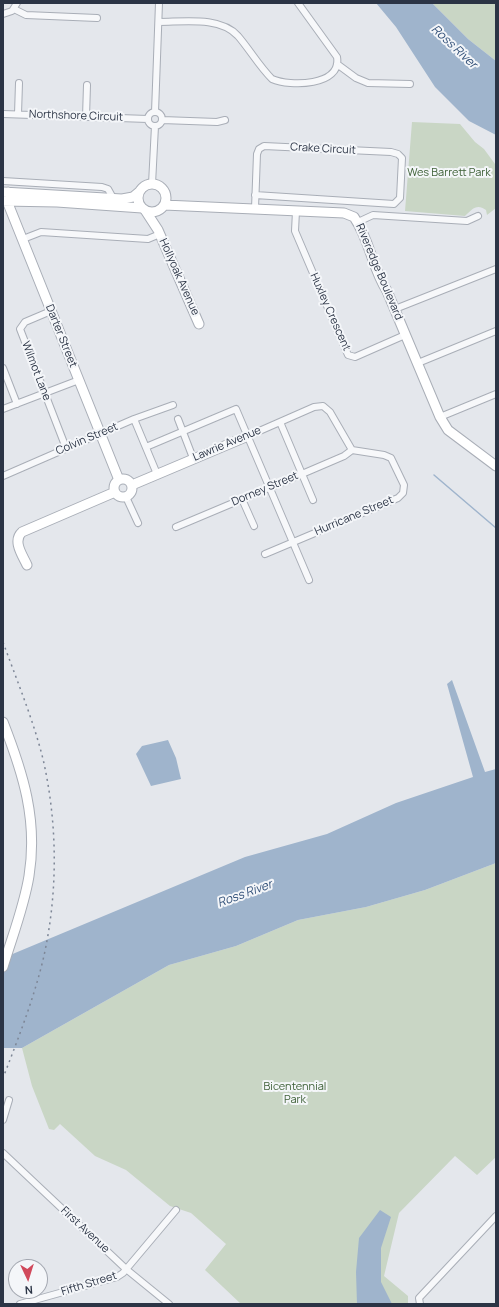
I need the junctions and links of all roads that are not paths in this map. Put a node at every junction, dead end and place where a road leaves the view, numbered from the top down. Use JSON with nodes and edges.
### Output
{"nodes":[{"id":1,"x":159,"y":3,"type":"edge"},
{"id":2,"x":298,"y":3,"type":"edge"},
{"id":3,"x":15,"y":6,"type":"edge"},
{"id":4,"x":3,"y":14,"type":"edge"},
{"id":5,"x":97,"y":18,"type":"dead end"},
{"id":6,"x":159,"y":22,"type":"junction"},
{"id":7,"x":338,"y":64,"type":"junction"},
{"id":8,"x":19,"y":83,"type":"dead end"},
{"id":9,"x":410,"y":84,"type":"dead end"},
{"id":10,"x":87,"y":85,"type":"dead end"},
{"id":11,"x":155,"y":112,"type":"junction"},
{"id":12,"x":3,"y":114,"type":"edge"},
{"id":13,"x":18,"y":114,"type":"junction"},
{"id":14,"x":86,"y":117,"type":"junction"},
{"id":15,"x":148,"y":119,"type":"junction"},
{"id":16,"x":162,"y":120,"type":"junction"},
{"id":17,"x":225,"y":120,"type":"dead end"},
{"id":18,"x":155,"y":126,"type":"junction"},
{"id":19,"x":3,"y":182,"type":"edge"},
{"id":20,"x":152,"y":184,"type":"junction"},
{"id":21,"x":138,"y":192,"type":"junction"},
{"id":22,"x":166,"y":195,"type":"junction"},
{"id":23,"x":255,"y":195,"type":"junction"},
{"id":24,"x":5,"y":196,"type":"edge"},
{"id":25,"x":113,"y":198,"type":"junction"},
{"id":26,"x":183,"y":204,"type":"junction"},
{"id":27,"x":161,"y":208,"type":"junction"},
{"id":28,"x":255,"y":208,"type":"junction"},
{"id":29,"x":143,"y":209,"type":"junction"},
{"id":30,"x":296,"y":211,"type":"junction"},
{"id":31,"x":478,"y":216,"type":"dead end"},
{"id":32,"x":358,"y":222,"type":"junction"},
{"id":33,"x":159,"y":232,"type":"junction"},
{"id":34,"x":22,"y":239,"type":"junction"},
{"id":35,"x":496,"y":269,"type":"edge"},
{"id":36,"x":395,"y":309,"type":"junction"},
{"id":37,"x":50,"y":311,"type":"junction"},
{"id":38,"x":199,"y":324,"type":"dead end"},
{"id":39,"x":496,"y":331,"type":"edge"},
{"id":40,"x":405,"y":335,"type":"junction"},
{"id":41,"x":418,"y":364,"type":"junction"},
{"id":42,"x":3,"y":368,"type":"edge"},
{"id":43,"x":78,"y":380,"type":"junction"},
{"id":44,"x":44,"y":394,"type":"junction"},
{"id":45,"x":496,"y":394,"type":"edge"},
{"id":46,"x":17,"y":404,"type":"junction"},
{"id":47,"x":173,"y":405,"type":"dead end"},
{"id":48,"x":3,"y":409,"type":"edge"},
{"id":49,"x":440,"y":417,"type":"junction"},
{"id":50,"x":134,"y":419,"type":"junction"},
{"id":51,"x":178,"y":419,"type":"dead end"},
{"id":52,"x":280,"y":422,"type":"junction"},
{"id":53,"x":182,"y":432,"type":"junction"},
{"id":54,"x":100,"y":434,"type":"junction"},
{"id":55,"x":248,"y":436,"type":"junction"},
{"id":56,"x":146,"y":447,"type":"junction"},
{"id":57,"x":66,"y":448,"type":"junction"},
{"id":58,"x":352,"y":450,"type":"junction"},
{"id":59,"x":193,"y":458,"type":"junction"},
{"id":60,"x":496,"y":465,"type":"edge"},
{"id":61,"x":157,"y":474,"type":"junction"},
{"id":62,"x":302,"y":474,"type":"junction"},
{"id":63,"x":3,"y":476,"type":"edge"},
{"id":64,"x":119,"y":480,"type":"junction"},
{"id":65,"x":132,"y":485,"type":"junction"},
{"id":66,"x":270,"y":487,"type":"junction"},
{"id":67,"x":115,"y":492,"type":"junction"},
{"id":68,"x":126,"y":498,"type":"junction"},
{"id":69,"x":242,"y":499,"type":"junction"},
{"id":70,"x":313,"y":500,"type":"dead end"},
{"id":71,"x":138,"y":523,"type":"dead end"},
{"id":72,"x":254,"y":526,"type":"dead end"},
{"id":73,"x":176,"y":527,"type":"dead end"},
{"id":74,"x":293,"y":542,"type":"junction"},
{"id":75,"x":265,"y":554,"type":"dead end"},
{"id":76,"x":27,"y":565,"type":"dead end"},
{"id":77,"x":309,"y":580,"type":"dead end"},
{"id":78,"x":3,"y":722,"type":"edge"},
{"id":79,"x":3,"y":967,"type":"edge"},
{"id":80,"x":9,"y":1100,"type":"dead end"},
{"id":81,"x":3,"y":1120,"type":"edge"},
{"id":82,"x":3,"y":1153,"type":"edge"},
{"id":83,"x":176,"y":1210,"type":"dead end"},
{"id":84,"x":496,"y":1216,"type":"edge"},
{"id":85,"x":126,"y":1269,"type":"junction"},
{"id":86,"x":419,"y":1301,"type":"edge"},
{"id":87,"x":20,"y":1304,"type":"edge"},
{"id":88,"x":168,"y":1304,"type":"edge"}],
"edges":[{"from":1,"to":6,"type":"street"},
{"from":2,"to":7,"type":"street"},
{"from":3,"to":4,"type":"street"},
{"from":3,"to":5,"type":"street"},
{"from":6,"to":7,"type":"street"},
{"from":6,"to":11,"type":"street"},
{"from":7,"to":9,"type":"street"},
{"from":8,"to":13,"type":"street"},
{"from":10,"to":14,"type":"street"},
{"from":11,"to":15,"type":"street"},
{"from":11,"to":16,"type":"street"},
{"from":12,"to":13,"type":"street","name":"Northshore Circuit"},
{"from":13,"to":14,"type":"street","name":"Northshore Circuit"},
{"from":14,"to":15,"type":"street","name":"Northshore Circuit"},
{"from":15,"to":18,"type":"street"},
{"from":16,"to":17,"type":"street"},
{"from":16,"to":18,"type":"street"},
{"from":18,"to":20,"type":"street"},
{"from":19,"to":25,"type":"street"},
{"from":20,"to":21,"type":"street"},
{"from":20,"to":22,"type":"street"},
{"from":21,"to":25,"type":"street"},
{"from":21,"to":29,"type":"street"},
{"from":22,"to":26,"type":"street","name":"Riveredge Boulevard"},
{"from":22,"to":27,"type":"street"},
{"from":23,"to":23,"type":"street","name":"Crake Circuit"},
{"from":23,"to":28,"type":"street","name":"Crake Circuit"},
{"from":24,"to":25,"type":"street"},
{"from":24,"to":29,"type":"street"},
{"from":24,"to":34,"type":"street","name":"Darter Street"},
{"from":26,"to":27,"type":"street","name":"Riveredge Boulevard"},
{"from":26,"to":28,"type":"street","name":"Riveredge Boulevard"},
{"from":27,"to":29,"type":"street"},
{"from":27,"to":33,"type":"street"},
{"from":28,"to":30,"type":"street","name":"Riveredge Boulevard"},
{"from":29,"to":33,"type":"street","name":"Hollyoak Avenue"},
{"from":30,"to":32,"type":"street","name":"Riveredge Boulevard"},
{"from":30,"to":40,"type":"street","name":"Huxley Crescent"},
{"from":31,"to":32,"type":"street"},
{"from":32,"to":36,"type":"street","name":"Riveredge Boulevard"},
{"from":33,"to":34,"type":"street"},
{"from":33,"to":38,"type":"street","name":"Hollyoak Avenue"},
{"from":34,"to":37,"type":"street","name":"Darter Street"},
{"from":35,"to":36,"type":"street"},
{"from":36,"to":40,"type":"street","name":"Riveredge Boulevard"},
{"from":37,"to":43,"type":"street","name":"Darter Street"},
{"from":37,"to":44,"type":"street","name":"Wilmot Lane"},
{"from":39,"to":41,"type":"street"},
{"from":40,"to":41,"type":"street","name":"Riveredge Boulevard"},
{"from":41,"to":49,"type":"street","name":"Riveredge Boulevard"},
{"from":42,"to":46,"type":"street"},
{"from":43,"to":44,"type":"street"},
{"from":43,"to":54,"type":"street","name":"Darter Street"},
{"from":44,"to":46,"type":"street"},
{"from":44,"to":57,"type":"street","name":"Wilmot Lane"},
{"from":45,"to":49,"type":"street"},
{"from":46,"to":48,"type":"street"},
{"from":47,"to":50,"type":"street","name":"Colvin Street"},
{"from":49,"to":60,"type":"street","name":"Riveredge Boulevard"},
{"from":50,"to":54,"type":"street","name":"Colvin Street"},
{"from":50,"to":56,"type":"street"},
{"from":51,"to":53,"type":"street"},
{"from":52,"to":55,"type":"street","name":"Lawrie Avenue"},
{"from":52,"to":58,"type":"street","name":"Lawrie Avenue"},
{"from":52,"to":62,"type":"street"},
{"from":53,"to":55,"type":"street"},
{"from":53,"to":56,"type":"street"},
{"from":53,"to":59,"type":"street"},
{"from":54,"to":57,"type":"street","name":"Colvin Street"},
{"from":54,"to":64,"type":"street","name":"Darter Street"},
{"from":55,"to":59,"type":"street","name":"Lawrie Avenue"},
{"from":55,"to":66,"type":"street"},
{"from":56,"to":61,"type":"street"},
{"from":57,"to":63,"type":"street","name":"Colvin Street"},
{"from":58,"to":62,"type":"street","name":"Dorney Street"},
{"from":58,"to":74,"type":"street","name":"Hurricane Street"},
{"from":59,"to":61,"type":"street","name":"Lawrie Avenue"},
{"from":61,"to":65,"type":"street","name":"Lawrie Avenue"},
{"from":62,"to":66,"type":"street","name":"Dorney Street"},
{"from":62,"to":70,"type":"street"},
{"from":64,"to":65,"type":"street"},
{"from":64,"to":67,"type":"street"},
{"from":65,"to":68,"type":"street"},
{"from":66,"to":69,"type":"street","name":"Dorney Street"},
{"from":66,"to":74,"type":"street"},
{"from":67,"to":68,"type":"street"},
{"from":67,"to":76,"type":"street"},
{"from":68,"to":71,"type":"street"},
{"from":69,"to":72,"type":"street"},
{"from":69,"to":73,"type":"street","name":"Dorney Street"},
{"from":74,"to":75,"type":"street"},
{"from":74,"to":77,"type":"street"},
{"from":78,"to":79,"type":"street"},
{"from":80,"to":81,"type":"street"},
{"from":82,"to":85,"type":"street","name":"First Avenue"},
{"from":83,"to":85,"type":"street","name":"Fifth Street"},
{"from":84,"to":86,"type":"street"},
{"from":85,"to":87,"type":"street","name":"Fifth Street"},
{"from":85,"to":88,"type":"street","name":"First Avenue"}]}
